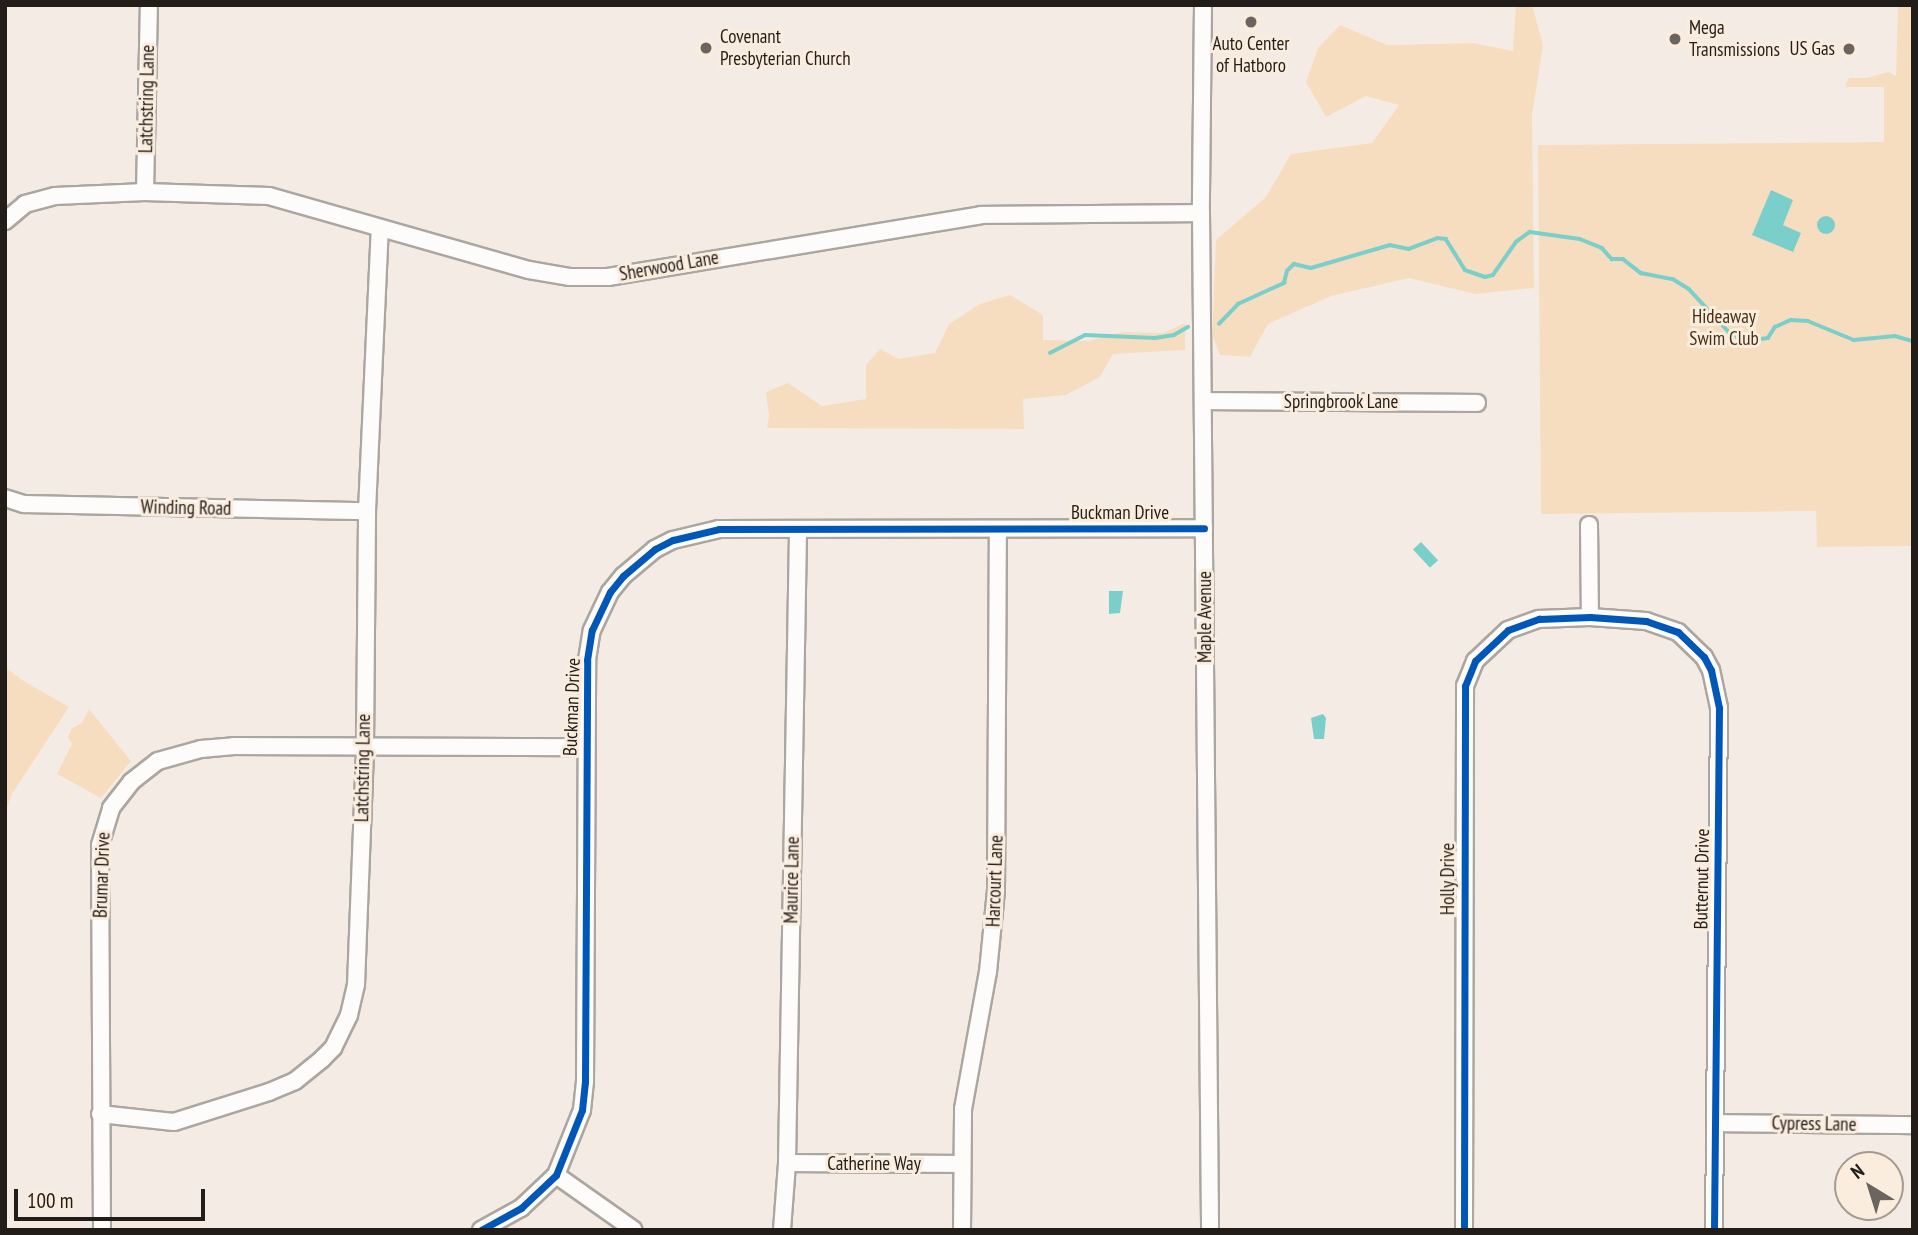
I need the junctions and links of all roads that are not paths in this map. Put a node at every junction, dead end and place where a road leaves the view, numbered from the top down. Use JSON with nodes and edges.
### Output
{"nodes":[{"id":1,"x":149,"y":5,"type":"edge"},
{"id":2,"x":1203,"y":5,"type":"edge"},
{"id":3,"x":145,"y":192,"type":"junction"},
{"id":4,"x":1201,"y":213,"type":"junction"},
{"id":5,"x":5,"y":221,"type":"edge"},
{"id":6,"x":380,"y":229,"type":"junction"},
{"id":7,"x":1205,"y":401,"type":"junction"},
{"id":8,"x":1477,"y":403,"type":"dead end"},
{"id":9,"x":5,"y":498,"type":"edge"},
{"id":10,"x":367,"y":512,"type":"junction"},
{"id":11,"x":1589,"y":525,"type":"dead end"},
{"id":12,"x":1204,"y":528,"type":"junction"},
{"id":13,"x":798,"y":530,"type":"junction"},
{"id":14,"x":998,"y":530,"type":"junction"},
{"id":15,"x":1590,"y":617,"type":"junction"},
{"id":16,"x":365,"y":747,"type":"junction"},
{"id":17,"x":586,"y":747,"type":"junction"},
{"id":18,"x":100,"y":1114,"type":"junction"},
{"id":19,"x":1715,"y":1123,"type":"junction"},
{"id":20,"x":1913,"y":1125,"type":"edge"},
{"id":21,"x":787,"y":1163,"type":"junction"},
{"id":22,"x":962,"y":1164,"type":"junction"},
{"id":23,"x":556,"y":1175,"type":"junction"},
{"id":24,"x":102,"y":1230,"type":"edge"},
{"id":25,"x":481,"y":1230,"type":"edge"},
{"id":26,"x":634,"y":1230,"type":"edge"},
{"id":27,"x":782,"y":1230,"type":"edge"},
{"id":28,"x":962,"y":1230,"type":"edge"},
{"id":29,"x":1210,"y":1230,"type":"edge"},
{"id":30,"x":1464,"y":1230,"type":"edge"},
{"id":31,"x":1714,"y":1230,"type":"edge"}],
"edges":[{"from":1,"to":3,"type":"street","name":"Latchstring Lane"},
{"from":2,"to":4,"type":"street","name":"Maple Avenue"},
{"from":3,"to":5,"type":"street"},
{"from":3,"to":6,"type":"street","name":"Sherwood Lane"},
{"from":4,"to":6,"type":"street","name":"Sherwood Lane"},
{"from":4,"to":7,"type":"street","name":"Maple Avenue"},
{"from":6,"to":10,"type":"street","name":"Latchstring Lane"},
{"from":7,"to":8,"type":"street","name":"Springbrook Lane"},
{"from":7,"to":12,"type":"street","name":"Maple Avenue"},
{"from":9,"to":10,"type":"street","name":"Winding Road"},
{"from":10,"to":16,"type":"street","name":"Latchstring Lane"},
{"from":11,"to":15,"type":"street"},
{"from":12,"to":14,"type":"street","name":"Buckman Drive"},
{"from":12,"to":29,"type":"street","name":"Maple Avenue"},
{"from":13,"to":14,"type":"street","name":"Buckman Drive"},
{"from":13,"to":17,"type":"street","name":"Buckman Drive"},
{"from":13,"to":21,"type":"street","name":"Maurice Lane"},
{"from":14,"to":22,"type":"street","name":"Harcourt Lane"},
{"from":15,"to":19,"type":"street","name":"Butternut Drive"},
{"from":15,"to":30,"type":"street","name":"Holly Drive"},
{"from":16,"to":17,"type":"street","name":"Brumar Drive"},
{"from":16,"to":18,"type":"street","name":"Latchstring Lane"},
{"from":16,"to":18,"type":"street","name":"Brumar Drive"},
{"from":17,"to":23,"type":"street","name":"Buckman Drive"},
{"from":18,"to":24,"type":"street","name":"Brumar Drive"},
{"from":19,"to":20,"type":"street","name":"Cypress Lane"},
{"from":19,"to":31,"type":"street","name":"Butternut Drive"},
{"from":21,"to":22,"type":"street","name":"Catherine Way"},
{"from":21,"to":27,"type":"street","name":"Maurice Lane"},
{"from":22,"to":28,"type":"street","name":"Harcourt Lane"},
{"from":23,"to":25,"type":"street","name":"Buckman Drive"},
{"from":23,"to":26,"type":"street"}]}
